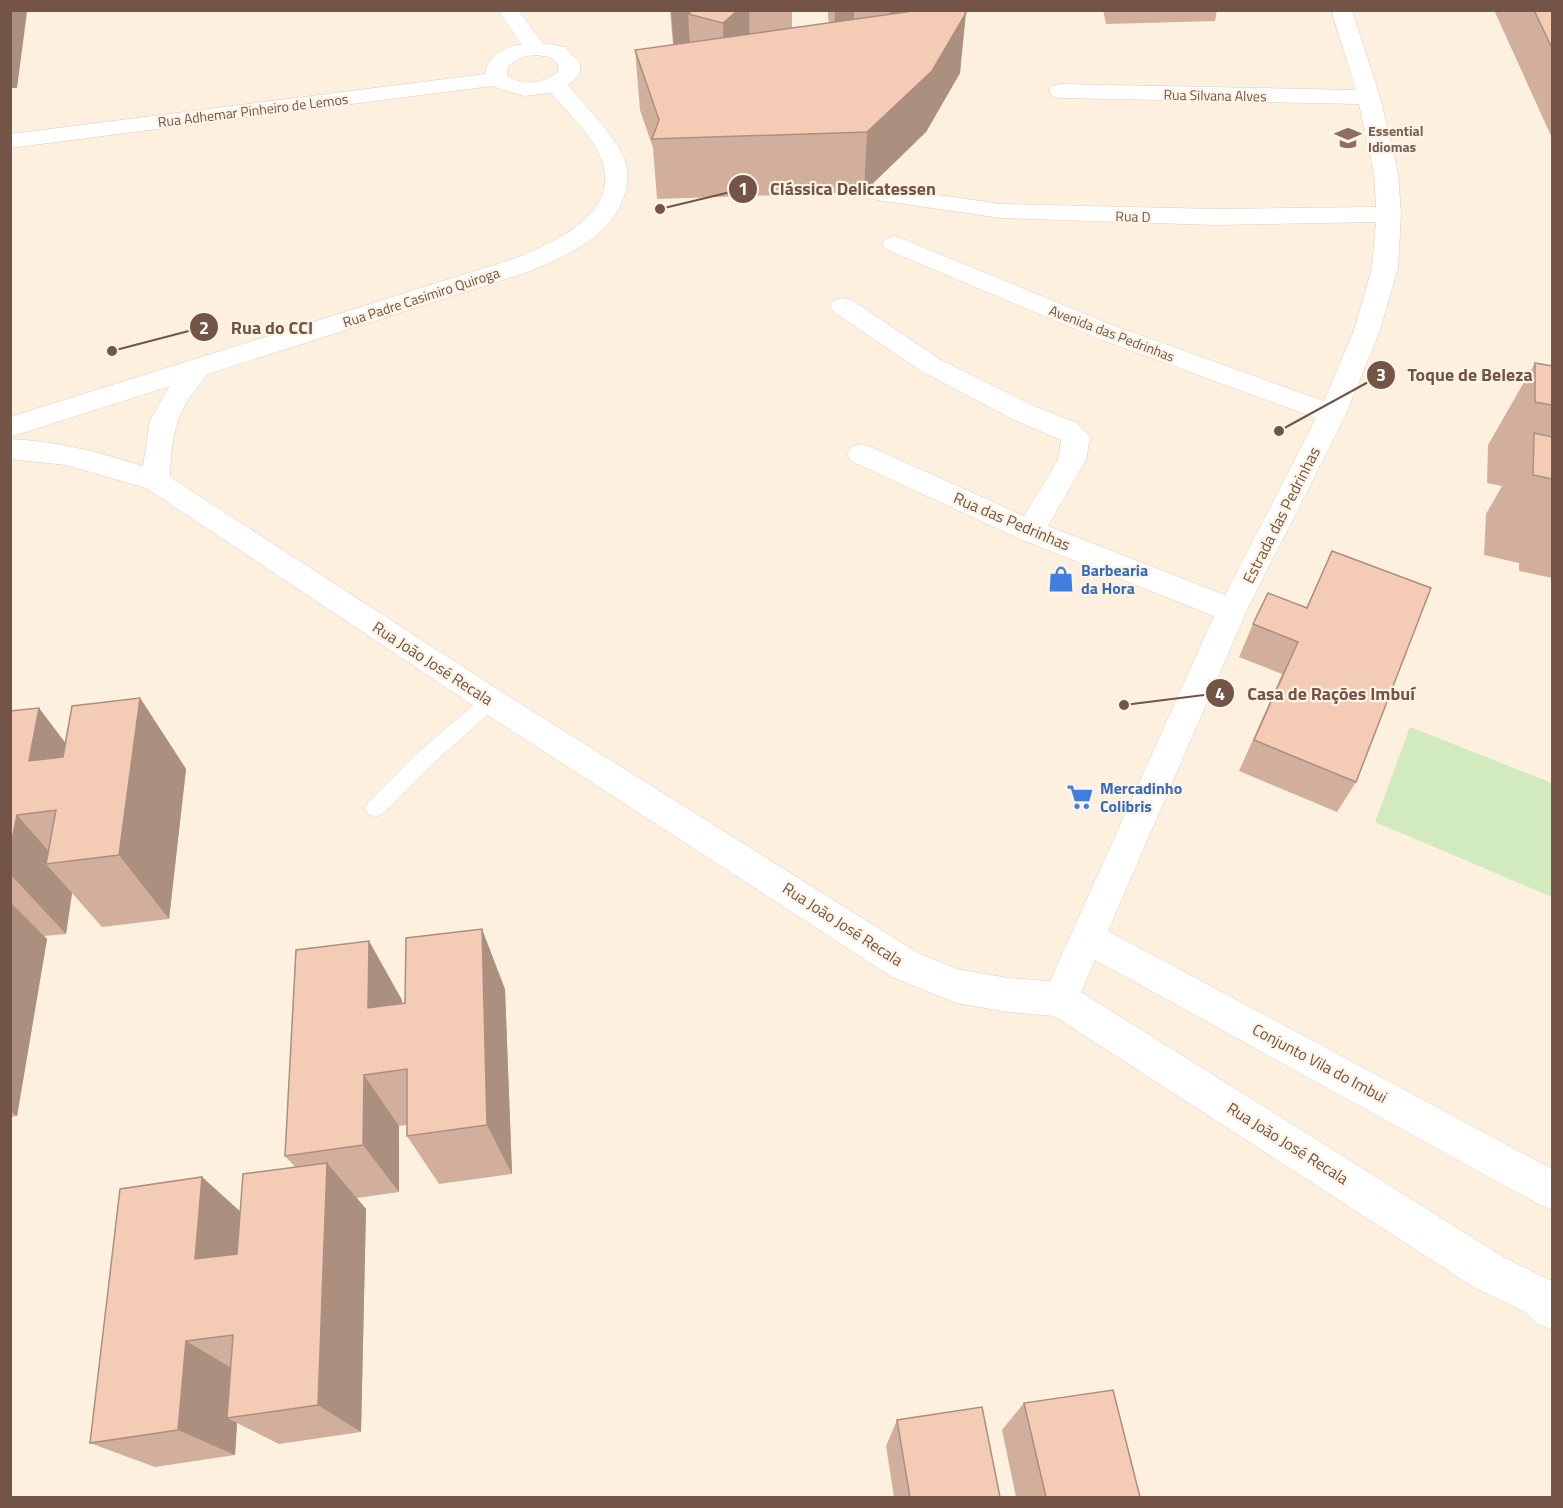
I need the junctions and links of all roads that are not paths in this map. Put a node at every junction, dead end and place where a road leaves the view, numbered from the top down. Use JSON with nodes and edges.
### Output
{"nodes":[{"id":1,"x":1341,"y":10,"type":"edge"},
{"id":2,"x":511,"y":17,"type":"edge"},
{"id":3,"x":536,"y":48,"type":"junction"},
{"id":4,"x":514,"y":52,"type":"junction"},
{"id":5,"x":496,"y":79,"type":"junction"},
{"id":6,"x":556,"y":85,"type":"junction"},
{"id":7,"x":534,"y":91,"type":"junction"},
{"id":8,"x":1060,"y":91,"type":"dead end"},
{"id":9,"x":1369,"y":97,"type":"junction"},
{"id":10,"x":576,"y":109,"type":"junction"},
{"id":11,"x":10,"y":141,"type":"edge"},
{"id":12,"x":878,"y":193,"type":"dead end"},
{"id":13,"x":1389,"y":214,"type":"junction"},
{"id":14,"x":894,"y":244,"type":"dead end"},
{"id":15,"x":843,"y":306,"type":"dead end"},
{"id":16,"x":198,"y":368,"type":"junction"},
{"id":17,"x":1332,"y":414,"type":"junction"},
{"id":18,"x":10,"y":427,"type":"edge"},
{"id":19,"x":10,"y":449,"type":"edge"},
{"id":20,"x":861,"y":454,"type":"dead end"},
{"id":21,"x":156,"y":481,"type":"junction"},
{"id":22,"x":1030,"y":531,"type":"junction"},
{"id":23,"x":1232,"y":610,"type":"junction"},
{"id":24,"x":491,"y":701,"type":"junction"},
{"id":25,"x":375,"y":808,"type":"dead end"},
{"id":26,"x":1088,"y":938,"type":"junction"},
{"id":27,"x":1059,"y":999,"type":"junction"},
{"id":28,"x":1552,"y":1190,"type":"edge"},
{"id":29,"x":1548,"y":1300,"type":"edge"}],
"edges":[{"from":1,"to":9,"type":"street","name":"Estrada das Pedrinhas"},
{"from":2,"to":3,"type":"street"},
{"from":2,"to":4,"type":"street"},
{"from":3,"to":4,"type":"street"},
{"from":3,"to":6,"type":"street"},
{"from":4,"to":5,"type":"street"},
{"from":5,"to":7,"type":"street","name":"Rua Padre Casimiro Quiroga"},
{"from":5,"to":11,"type":"street","name":"Rua Adhemar Pinheiro de Lemos"},
{"from":6,"to":7,"type":"street"},
{"from":6,"to":10,"type":"street","name":"Rua Padre Casimiro Quiroga"},
{"from":7,"to":10,"type":"street","name":"Rua Padre Casimiro Quiroga"},
{"from":8,"to":9,"type":"street","name":"Rua Silvana Alves"},
{"from":9,"to":13,"type":"street","name":"Estrada das Pedrinhas"},
{"from":10,"to":16,"type":"street","name":"Rua Padre Casimiro Quiroga"},
{"from":12,"to":13,"type":"street","name":"Rua D"},
{"from":13,"to":17,"type":"street","name":"Estrada das Pedrinhas"},
{"from":14,"to":17,"type":"street","name":"Avenida das Pedrinhas"},
{"from":15,"to":22,"type":"street"},
{"from":16,"to":18,"type":"street","name":"Rua Padre Casimiro Quiroga"},
{"from":16,"to":21,"type":"street"},
{"from":17,"to":23,"type":"street","name":"Estrada das Pedrinhas"},
{"from":19,"to":21,"type":"street","name":"Rua João José Recala"},
{"from":20,"to":22,"type":"street","name":"Rua das Pedrinhas"},
{"from":21,"to":24,"type":"street","name":"Rua João José Recala"},
{"from":22,"to":23,"type":"street","name":"Rua das Pedrinhas"},
{"from":23,"to":26,"type":"street","name":"Estrada das Pedrinhas"},
{"from":24,"to":25,"type":"lane"},
{"from":24,"to":27,"type":"street","name":"Rua João José Recala"},
{"from":26,"to":27,"type":"street","name":"Estrada das Pedrinhas"},
{"from":26,"to":28,"type":"street","name":"Conjunto Vila do Imbui"},
{"from":27,"to":29,"type":"street","name":"Rua João José Recala"}]}
